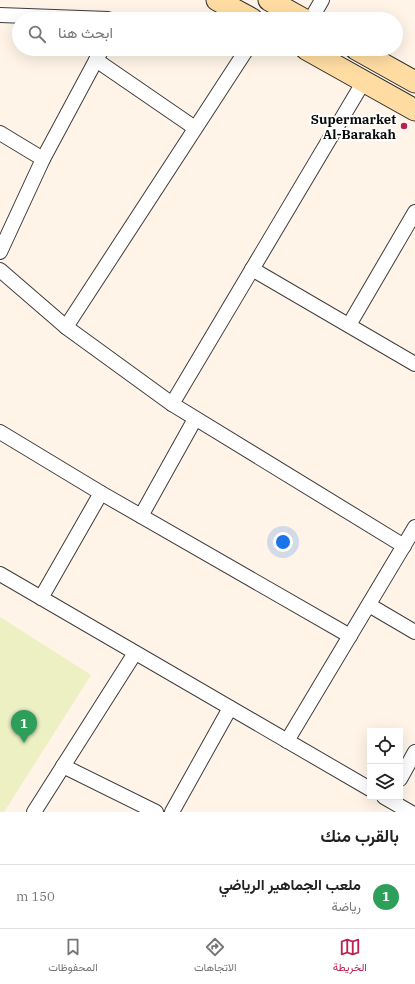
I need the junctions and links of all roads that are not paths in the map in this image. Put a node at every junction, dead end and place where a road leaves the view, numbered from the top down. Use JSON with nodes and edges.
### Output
{"nodes":[{"id":1,"x":217,"y":0,"type":"edge"},
{"id":2,"x":269,"y":0,"type":"edge"},
{"id":3,"x":322,"y":0,"type":"edge"},
{"id":4,"x":239,"y":12,"type":"edge"},
{"id":5,"x":290,"y":12,"type":"edge"},
{"id":6,"x":316,"y":12,"type":"edge"},
{"id":7,"x":0,"y":15,"type":"edge"},
{"id":8,"x":12,"y":15,"type":"edge"},
{"id":9,"x":98,"y":56,"type":"edge"},
{"id":10,"x":102,"y":56,"type":"edge"},
{"id":11,"x":242,"y":56,"type":"edge"},
{"id":12,"x":371,"y":56,"type":"edge"},
{"id":13,"x":343,"y":58,"type":"edge"},
{"id":14,"x":413,"y":76,"type":"edge"},
{"id":15,"x":364,"y":81,"type":"junction"},
{"id":16,"x":415,"y":110,"type":"edge"},
{"id":17,"x":195,"y":128,"type":"junction"},
{"id":18,"x":0,"y":133,"type":"edge"},
{"id":19,"x":43,"y":159,"type":"junction"},
{"id":20,"x":415,"y":212,"type":"edge"},
{"id":21,"x":409,"y":235,"type":"edge"},
{"id":22,"x":0,"y":252,"type":"edge"},
{"id":23,"x":252,"y":269,"type":"junction"},
{"id":24,"x":0,"y":270,"type":"edge"},
{"id":25,"x":349,"y":326,"type":"junction"},
{"id":26,"x":66,"y":327,"type":"junction"},
{"id":27,"x":415,"y":364,"type":"edge"},
{"id":28,"x":172,"y":404,"type":"junction"},
{"id":29,"x":195,"y":419,"type":"junction"},
{"id":30,"x":0,"y":432,"type":"edge"},
{"id":31,"x":101,"y":493,"type":"junction"},
{"id":32,"x":140,"y":516,"type":"junction"},
{"id":33,"x":415,"y":527,"type":"edge"},
{"id":34,"x":404,"y":546,"type":"junction"},
{"id":35,"x":0,"y":574,"type":"edge"},
{"id":36,"x":41,"y":598,"type":"junction"},
{"id":37,"x":368,"y":605,"type":"junction"},
{"id":38,"x":415,"y":632,"type":"edge"},
{"id":39,"x":350,"y":636,"type":"junction"},
{"id":40,"x":135,"y":653,"type":"junction"},
{"id":41,"x":230,"y":708,"type":"junction"},
{"id":42,"x":287,"y":741,"type":"junction"},
{"id":43,"x":415,"y":752,"type":"edge"},
{"id":44,"x":64,"y":766,"type":"junction"},
{"id":45,"x":403,"y":774,"type":"edge"},
{"id":46,"x":367,"y":787,"type":"edge"},
{"id":47,"x":390,"y":800,"type":"edge"},
{"id":48,"x":34,"y":812,"type":"edge"},
{"id":49,"x":156,"y":812,"type":"edge"},
{"id":50,"x":172,"y":812,"type":"edge"},
{"id":51,"x":410,"y":812,"type":"edge"}],
"edges":[{"from":1,"to":4,"type":"street"},
{"from":2,"to":5,"type":"street"},
{"from":3,"to":6,"type":"street"},
{"from":7,"to":8,"type":"street"},
{"from":9,"to":19,"type":"street"},
{"from":10,"to":17,"type":"street"},
{"from":11,"to":17,"type":"street"},
{"from":12,"to":14,"type":"street"},
{"from":13,"to":15,"type":"street"},
{"from":15,"to":16,"type":"street"},
{"from":15,"to":23,"type":"street"},
{"from":17,"to":26,"type":"street"},
{"from":18,"to":19,"type":"street"},
{"from":19,"to":22,"type":"street"},
{"from":20,"to":21,"type":"street"},
{"from":21,"to":25,"type":"street"},
{"from":23,"to":25,"type":"street"},
{"from":23,"to":28,"type":"street"},
{"from":24,"to":26,"type":"street"},
{"from":25,"to":27,"type":"street"},
{"from":26,"to":28,"type":"street"},
{"from":28,"to":29,"type":"street"},
{"from":29,"to":32,"type":"street"},
{"from":29,"to":34,"type":"street"},
{"from":30,"to":31,"type":"street"},
{"from":31,"to":32,"type":"street"},
{"from":31,"to":36,"type":"street"},
{"from":32,"to":39,"type":"street"},
{"from":33,"to":34,"type":"street"},
{"from":34,"to":37,"type":"street"},
{"from":35,"to":36,"type":"street"},
{"from":36,"to":40,"type":"street"},
{"from":37,"to":38,"type":"street"},
{"from":37,"to":39,"type":"street"},
{"from":39,"to":42,"type":"street"},
{"from":40,"to":41,"type":"street"},
{"from":40,"to":44,"type":"street"},
{"from":41,"to":42,"type":"street"},
{"from":41,"to":50,"type":"street"},
{"from":42,"to":46,"type":"street"},
{"from":43,"to":45,"type":"street"},
{"from":44,"to":48,"type":"street"},
{"from":44,"to":49,"type":"street"},
{"from":47,"to":51,"type":"street"}]}
